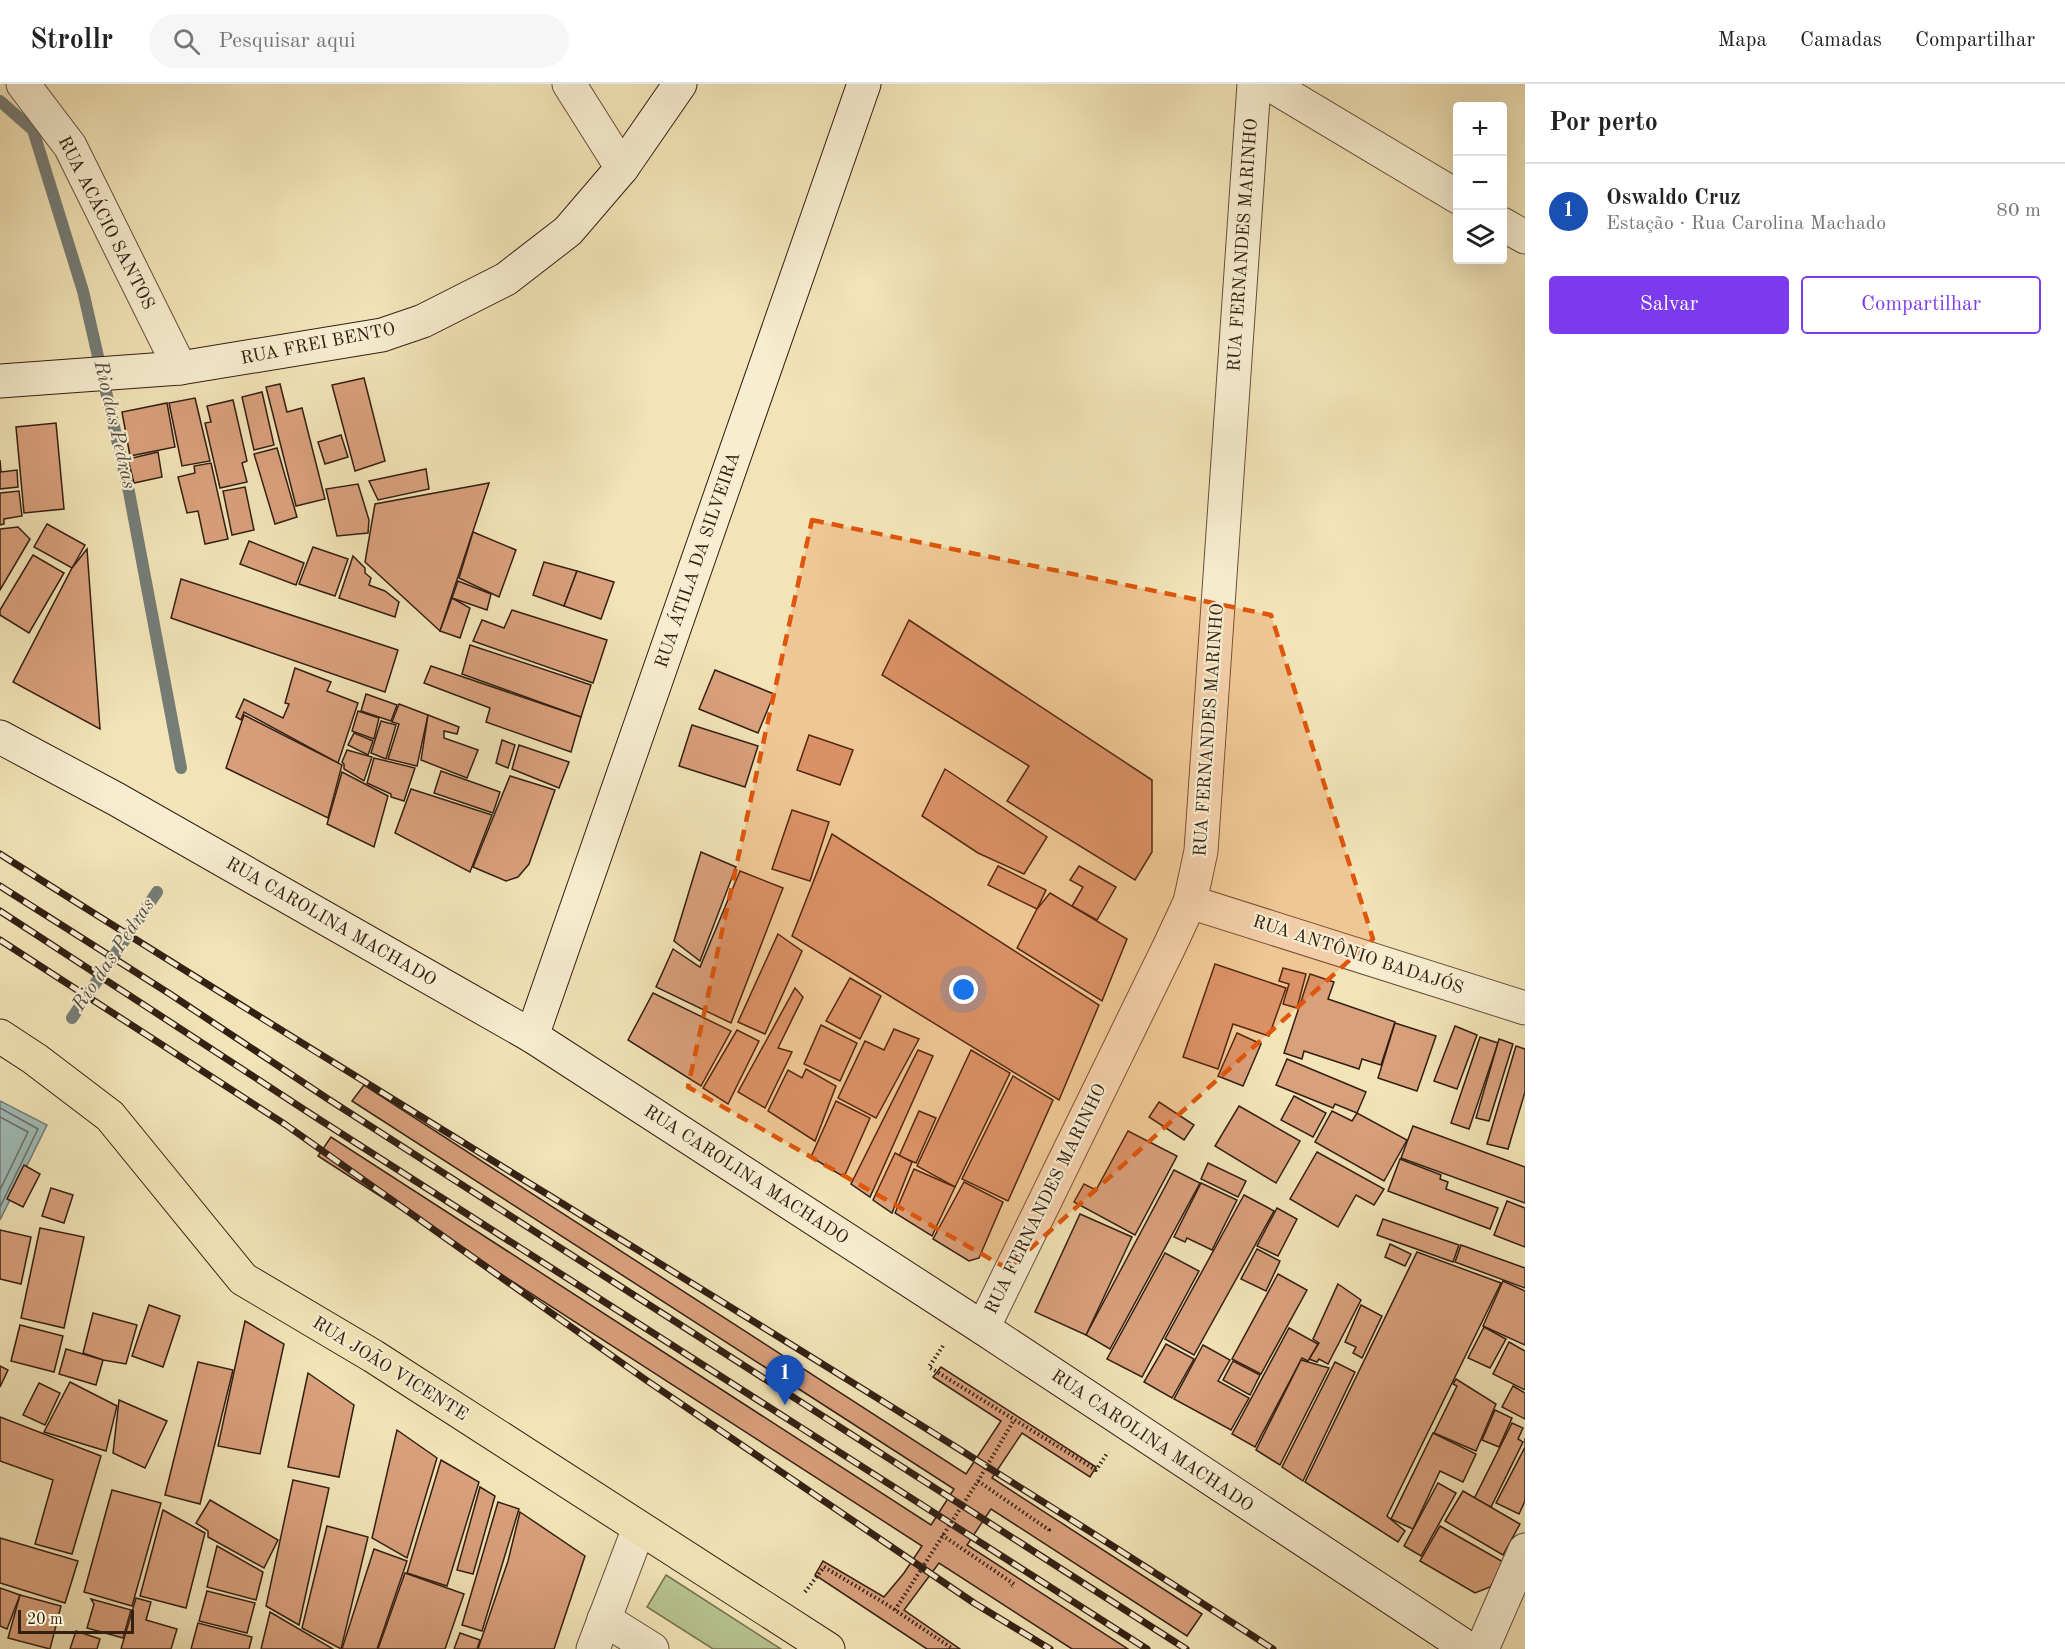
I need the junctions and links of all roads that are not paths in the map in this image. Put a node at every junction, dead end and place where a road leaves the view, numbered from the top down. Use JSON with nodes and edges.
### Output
{"nodes":[{"id":1,"x":23,"y":84,"type":"edge"},
{"id":2,"x":569,"y":84,"type":"edge"},
{"id":3,"x":680,"y":84,"type":"edge"},
{"id":4,"x":864,"y":84,"type":"edge"},
{"id":5,"x":1254,"y":84,"type":"edge"},
{"id":6,"x":1269,"y":84,"type":"edge"},
{"id":7,"x":622,"y":168,"type":"junction"},
{"id":8,"x":1453,"y":194,"type":"edge"},
{"id":9,"x":1507,"y":226,"type":"edge"},
{"id":10,"x":1525,"y":237,"type":"edge"},
{"id":11,"x":167,"y":370,"type":"junction"},
{"id":12,"x":0,"y":381,"type":"edge"},
{"id":13,"x":0,"y":737,"type":"edge"},
{"id":14,"x":1190,"y":902,"type":"junction"},
{"id":15,"x":1525,"y":1008,"type":"edge"},
{"id":16,"x":0,"y":1036,"type":"edge"},
{"id":17,"x":532,"y":1036,"type":"junction"},
{"id":18,"x":983,"y":1328,"type":"junction"},
{"id":19,"x":639,"y":1528,"type":"junction"},
{"id":20,"x":1525,"y":1550,"type":"edge"},
{"id":21,"x":598,"y":1634,"type":"edge"},
{"id":22,"x":652,"y":1649,"type":"edge"},
{"id":23,"x":828,"y":1649,"type":"edge"},
{"id":24,"x":1469,"y":1649,"type":"edge"},
{"id":25,"x":1482,"y":1649,"type":"edge"}],
"edges":[{"from":1,"to":11,"type":"street","name":"RUA ACÁCIO SANTOS"},
{"from":2,"to":7,"type":"street"},
{"from":3,"to":7,"type":"street","name":"RUA FREI BENTO"},
{"from":4,"to":17,"type":"street","name":"RUA ÁTILA DA SILVEIRA"},
{"from":5,"to":14,"type":"street","name":"RUA FERNANDES MARINHO"},
{"from":6,"to":8,"type":"street"},
{"from":7,"to":11,"type":"street","name":"RUA FREI BENTO"},
{"from":9,"to":10,"type":"street"},
{"from":11,"to":12,"type":"street","name":"RUA FREI BENTO"},
{"from":13,"to":17,"type":"street","name":"RUA CAROLINA MACHADO"},
{"from":14,"to":15,"type":"street","name":"RUA ANTÔNIO BADAJÓS"},
{"from":14,"to":18,"type":"street","name":"RUA FERNANDES MARINHO"},
{"from":16,"to":19,"type":"main road","name":"RUA JOÃO VICENTE"},
{"from":17,"to":18,"type":"street","name":"RUA CAROLINA MACHADO"},
{"from":18,"to":24,"type":"street","name":"RUA CAROLINA MACHADO"},
{"from":19,"to":21,"type":"street"},
{"from":19,"to":23,"type":"main road","name":"RUA JOÃO VICENTE"},
{"from":20,"to":25,"type":"street"},
{"from":21,"to":22,"type":"street"}]}
